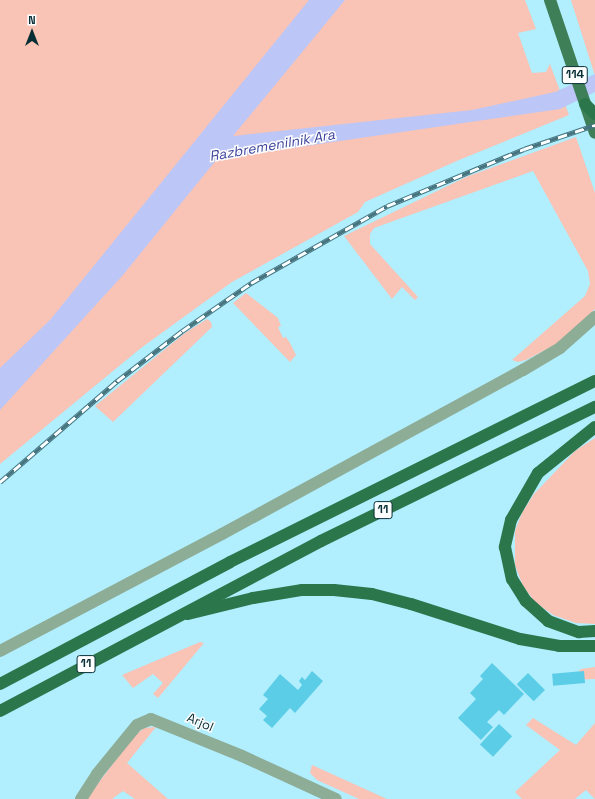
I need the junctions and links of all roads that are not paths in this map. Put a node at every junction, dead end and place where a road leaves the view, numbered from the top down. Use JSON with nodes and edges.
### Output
{"nodes":[{"id":1,"x":550,"y":0,"type":"edge"},
{"id":2,"x":585,"y":104,"type":"junction"},
{"id":3,"x":595,"y":114,"type":"edge"},
{"id":4,"x":595,"y":133,"type":"edge"},
{"id":5,"x":595,"y":317,"type":"edge"},
{"id":6,"x":595,"y":381,"type":"edge"},
{"id":7,"x":595,"y":407,"type":"edge"},
{"id":8,"x":595,"y":427,"type":"edge"},
{"id":9,"x":173,"y":617,"type":"junction"},
{"id":10,"x":595,"y":631,"type":"edge"},
{"id":11,"x":595,"y":646,"type":"edge"},
{"id":12,"x":0,"y":651,"type":"edge"},
{"id":13,"x":0,"y":684,"type":"edge"},
{"id":14,"x":0,"y":711,"type":"edge"},
{"id":15,"x":81,"y":799,"type":"edge"},
{"id":16,"x":336,"y":799,"type":"edge"}],
"edges":[{"from":1,"to":2,"type":"main road","number":"114"},
{"from":2,"to":3,"type":"highway"},
{"from":2,"to":4,"type":"main road","number":"114"},
{"from":5,"to":12,"type":"street"},
{"from":6,"to":13,"type":"highway","number":"11"},
{"from":7,"to":9,"type":"highway","number":"11"},
{"from":8,"to":10,"type":"highway"},
{"from":9,"to":11,"type":"highway"},
{"from":9,"to":14,"type":"highway","number":"11"},
{"from":15,"to":16,"type":"street","name":"Arjol"}]}
